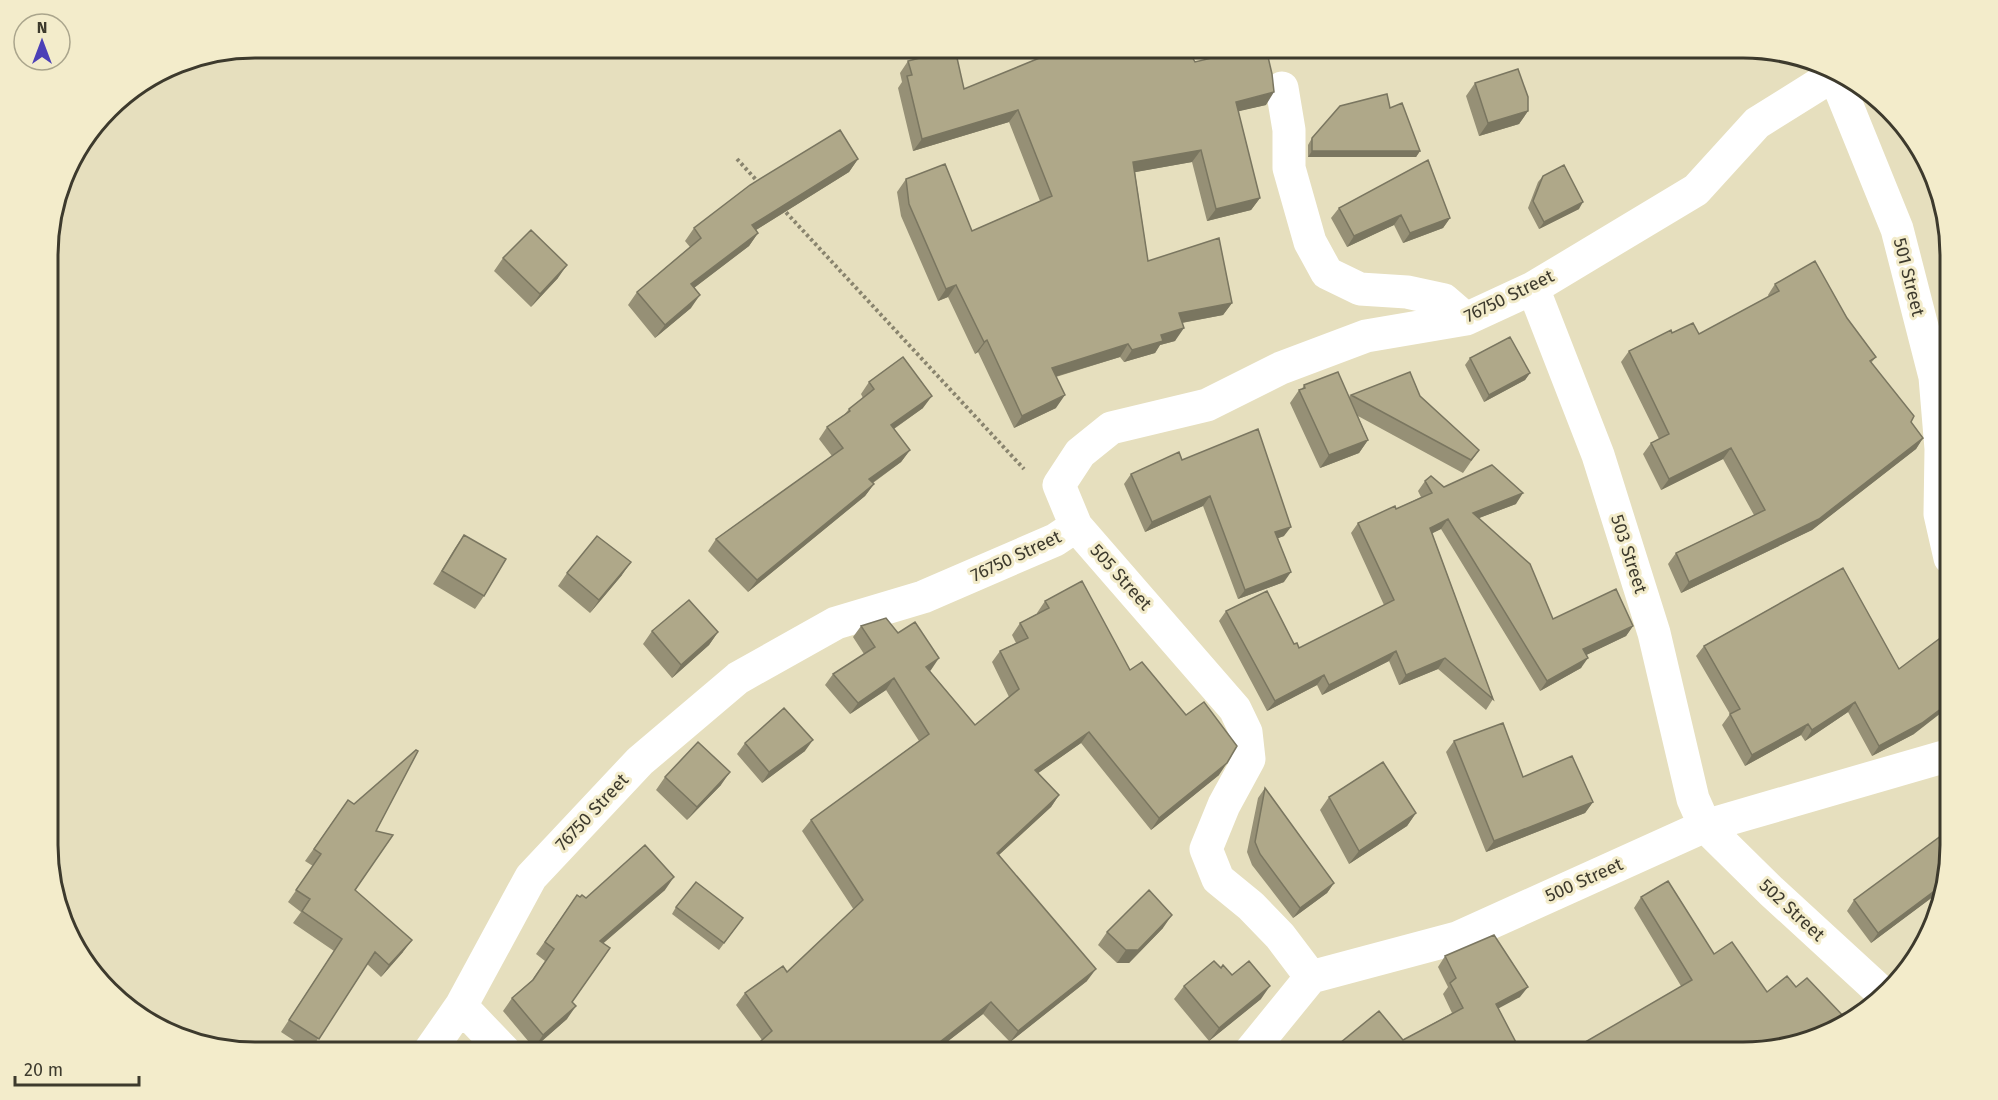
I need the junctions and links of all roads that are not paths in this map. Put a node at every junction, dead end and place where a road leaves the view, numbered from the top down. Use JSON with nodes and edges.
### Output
{"nodes":[{"id":1,"x":1830,"y":79,"type":"edge"},
{"id":2,"x":1840,"y":84,"type":"edge"},
{"id":3,"x":1282,"y":88,"type":"dead end"},
{"id":4,"x":1533,"y":288,"type":"junction"},
{"id":5,"x":1466,"y":319,"type":"junction"},
{"id":6,"x":1940,"y":437,"type":"edge"},
{"id":7,"x":1076,"y":526,"type":"junction"},
{"id":8,"x":1940,"y":758,"type":"edge"},
{"id":9,"x":1705,"y":826,"type":"junction"},
{"id":10,"x":1311,"y":977,"type":"junction"},
{"id":11,"x":1877,"y":989,"type":"edge"},
{"id":12,"x":460,"y":1006,"type":"junction"},
{"id":13,"x":1259,"y":1041,"type":"edge"},
{"id":14,"x":436,"y":1042,"type":"edge"},
{"id":15,"x":495,"y":1042,"type":"edge"}],
"edges":[{"from":1,"to":4,"type":"street","name":"76750 Street"},
{"from":2,"to":6,"type":"street","name":"501 Street"},
{"from":3,"to":5,"type":"street"},
{"from":4,"to":5,"type":"street","name":"76750 Street"},
{"from":4,"to":9,"type":"street","name":"503 Street"},
{"from":5,"to":7,"type":"street","name":"76750 Street"},
{"from":7,"to":10,"type":"street","name":"505 Street"},
{"from":7,"to":12,"type":"street","name":"76750 Street"},
{"from":8,"to":9,"type":"street","name":"500 Street"},
{"from":9,"to":10,"type":"street","name":"500 Street"},
{"from":9,"to":11,"type":"street","name":"502 Street"},
{"from":10,"to":13,"type":"street"},
{"from":12,"to":14,"type":"street","name":"76750 Street"},
{"from":12,"to":15,"type":"street"}]}
